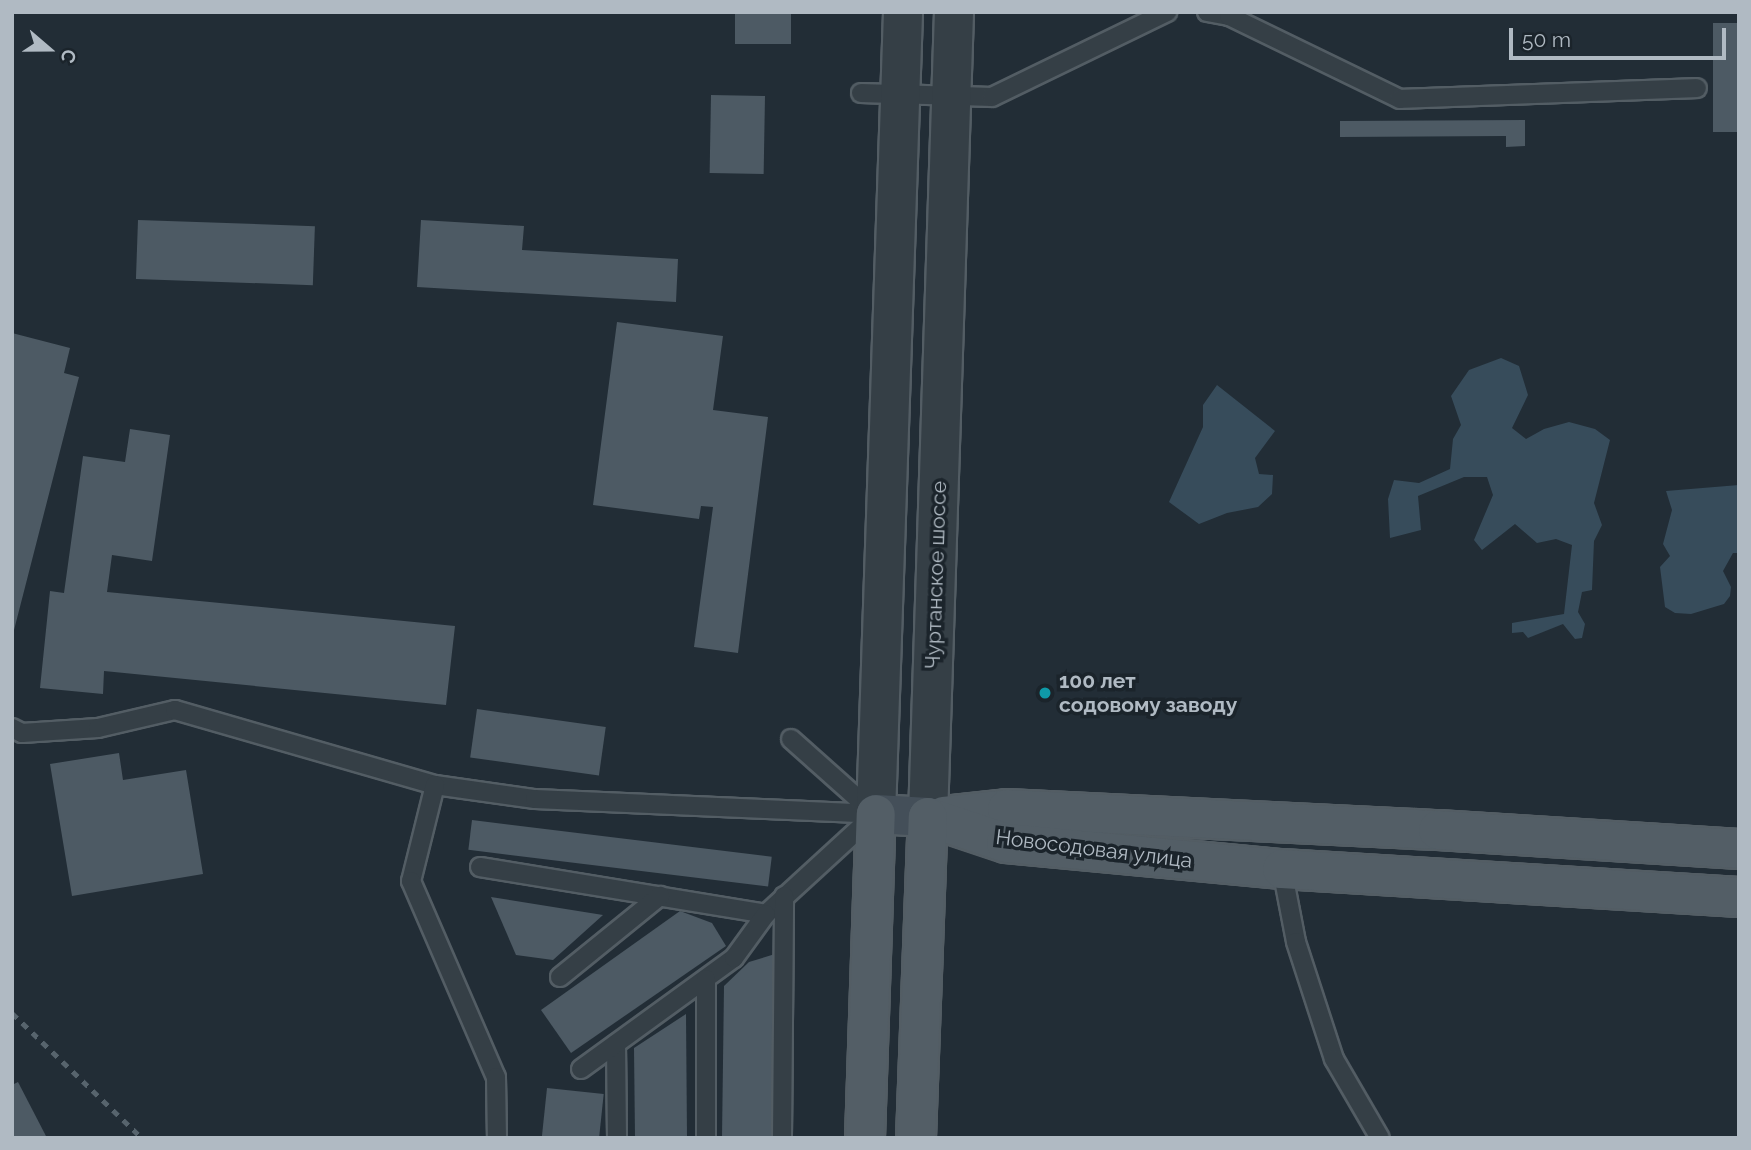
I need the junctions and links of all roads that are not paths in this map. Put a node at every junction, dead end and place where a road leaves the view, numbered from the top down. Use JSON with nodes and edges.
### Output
{"nodes":[{"id":1,"x":903,"y":12,"type":"edge"},
{"id":2,"x":954,"y":12,"type":"edge"},
{"id":3,"x":1167,"y":12,"type":"edge"},
{"id":4,"x":1207,"y":12,"type":"edge"},
{"id":5,"x":1230,"y":14,"type":"edge"},
{"id":6,"x":1697,"y":88,"type":"dead end"},
{"id":7,"x":862,"y":93,"type":"dead end"},
{"id":8,"x":900,"y":94,"type":"junction"},
{"id":9,"x":952,"y":96,"type":"junction"},
{"id":10,"x":12,"y":728,"type":"edge"},
{"id":11,"x":792,"y":739,"type":"dead end"},
{"id":12,"x":435,"y":785,"type":"junction"},
{"id":13,"x":876,"y":814,"type":"junction"},
{"id":14,"x":928,"y":817,"type":"junction"},
{"id":15,"x":1739,"y":849,"type":"edge"},
{"id":16,"x":480,"y":867,"type":"dead end"},
{"id":17,"x":1282,"y":869,"type":"junction"},
{"id":18,"x":660,"y":896,"type":"junction"},
{"id":19,"x":784,"y":896,"type":"junction"},
{"id":20,"x":1739,"y":897,"type":"edge"},
{"id":21,"x":766,"y":914,"type":"junction"},
{"id":22,"x":560,"y":977,"type":"dead end"},
{"id":23,"x":706,"y":979,"type":"junction"},
{"id":24,"x":617,"y":1044,"type":"junction"},
{"id":25,"x":581,"y":1069,"type":"dead end"},
{"id":26,"x":497,"y":1138,"type":"edge"},
{"id":27,"x":617,"y":1138,"type":"edge"},
{"id":28,"x":706,"y":1138,"type":"edge"},
{"id":29,"x":782,"y":1138,"type":"edge"},
{"id":30,"x":865,"y":1138,"type":"edge"},
{"id":31,"x":916,"y":1138,"type":"edge"},
{"id":32,"x":1380,"y":1138,"type":"edge"}],
"edges":[{"from":1,"to":8,"type":"street"},
{"from":2,"to":9,"type":"street","name":"Чуртанское шоссе"},
{"from":3,"to":9,"type":"lane"},
{"from":4,"to":5,"type":"lane"},
{"from":5,"to":6,"type":"lane"},
{"from":7,"to":8,"type":"lane"},
{"from":8,"to":9,"type":"lane"},
{"from":8,"to":13,"type":"street"},
{"from":9,"to":14,"type":"street","name":"Чуртанское шоссе"},
{"from":10,"to":12,"type":"lane"},
{"from":11,"to":13,"type":"lane"},
{"from":12,"to":13,"type":"lane"},
{"from":12,"to":26,"type":"lane"},
{"from":13,"to":14,"type":"main road"},
{"from":13,"to":19,"type":"lane"},
{"from":13,"to":30,"type":"main road"},
{"from":14,"to":15,"type":"main road","name":"Новосодовая улица"},
{"from":14,"to":17,"type":"main road","name":"Новосодовая улица"},
{"from":14,"to":31,"type":"main road","name":"Чуртанское шоссе"},
{"from":16,"to":18,"type":"lane"},
{"from":17,"to":20,"type":"main road","name":"Новосодовая улица"},
{"from":17,"to":32,"type":"lane"},
{"from":18,"to":21,"type":"lane"},
{"from":18,"to":22,"type":"lane"},
{"from":19,"to":21,"type":"lane"},
{"from":19,"to":29,"type":"lane"},
{"from":21,"to":23,"type":"lane"},
{"from":23,"to":24,"type":"lane"},
{"from":23,"to":28,"type":"lane"},
{"from":24,"to":25,"type":"lane"},
{"from":24,"to":27,"type":"lane"}]}
